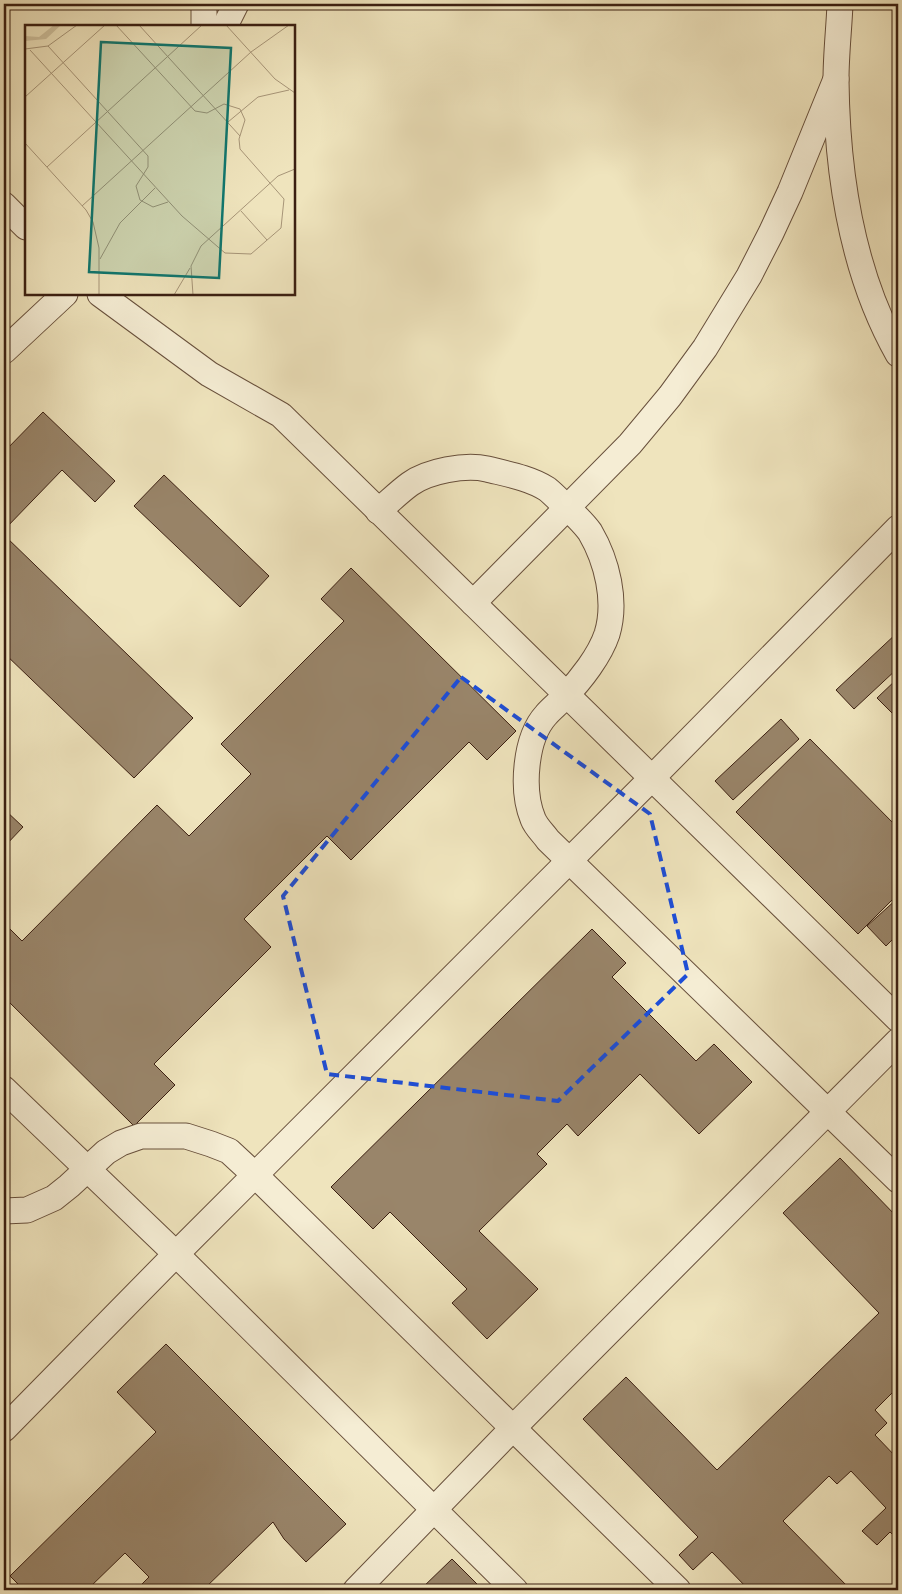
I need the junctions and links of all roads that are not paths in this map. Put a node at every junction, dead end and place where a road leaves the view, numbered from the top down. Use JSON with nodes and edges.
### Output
{"nodes":[{"id":1,"x":204,"y":4,"type":"edge"},
{"id":2,"x":236,"y":4,"type":"edge"},
{"id":3,"x":840,"y":4,"type":"edge"},
{"id":4,"x":204,"y":25,"type":"edge"},
{"id":5,"x":226,"y":25,"type":"edge"},
{"id":6,"x":836,"y":79,"type":"junction"},
{"id":7,"x":4,"y":205,"type":"edge"},
{"id":8,"x":25,"y":226,"type":"edge"},
{"id":9,"x":64,"y":295,"type":"edge"},
{"id":10,"x":101,"y":295,"type":"edge"},
{"id":11,"x":4,"y":351,"type":"edge"},
{"id":12,"x":898,"y":354,"type":"edge"},
{"id":13,"x":567,"y":508,"type":"junction"},
{"id":14,"x":378,"y":511,"type":"junction"},
{"id":15,"x":898,"y":528,"type":"edge"},
{"id":16,"x":473,"y":604,"type":"junction"},
{"id":17,"x":567,"y":695,"type":"junction"},
{"id":18,"x":651,"y":779,"type":"junction"},
{"id":19,"x":570,"y":861,"type":"junction"},
{"id":20,"x":898,"y":1019,"type":"edge"},
{"id":21,"x":898,"y":1040,"type":"edge"},
{"id":22,"x":4,"y":1089,"type":"edge"},
{"id":23,"x":828,"y":1111,"type":"junction"},
{"id":24,"x":87,"y":1169,"type":"junction"},
{"id":25,"x":255,"y":1175,"type":"junction"},
{"id":26,"x":898,"y":1180,"type":"edge"},
{"id":27,"x":4,"y":1211,"type":"edge"},
{"id":28,"x":176,"y":1254,"type":"junction"},
{"id":29,"x":4,"y":1428,"type":"edge"},
{"id":30,"x":513,"y":1428,"type":"junction"},
{"id":31,"x":434,"y":1510,"type":"junction"},
{"id":32,"x":356,"y":1590,"type":"edge"},
{"id":33,"x":516,"y":1590,"type":"edge"},
{"id":34,"x":678,"y":1590,"type":"edge"}],
"edges":[{"from":1,"to":4,"type":"lane"},
{"from":2,"to":5,"type":"lane"},
{"from":3,"to":6,"type":"lane"},
{"from":6,"to":12,"type":"lane"},
{"from":6,"to":13,"type":"lane"},
{"from":7,"to":8,"type":"lane"},
{"from":9,"to":11,"type":"lane"},
{"from":10,"to":14,"type":"lane"},
{"from":13,"to":14,"type":"lane"},
{"from":13,"to":16,"type":"lane"},
{"from":13,"to":17,"type":"lane"},
{"from":14,"to":16,"type":"lane"},
{"from":15,"to":18,"type":"lane"},
{"from":16,"to":17,"type":"lane"},
{"from":17,"to":18,"type":"lane"},
{"from":17,"to":19,"type":"lane"},
{"from":18,"to":19,"type":"lane"},
{"from":18,"to":20,"type":"lane"},
{"from":19,"to":23,"type":"lane"},
{"from":19,"to":25,"type":"lane"},
{"from":21,"to":23,"type":"lane"},
{"from":22,"to":24,"type":"lane"},
{"from":23,"to":26,"type":"lane"},
{"from":23,"to":30,"type":"lane"},
{"from":24,"to":25,"type":"lane"},
{"from":24,"to":27,"type":"lane"},
{"from":24,"to":28,"type":"lane"},
{"from":25,"to":28,"type":"lane"},
{"from":25,"to":30,"type":"lane"},
{"from":28,"to":29,"type":"lane"},
{"from":28,"to":31,"type":"lane"},
{"from":30,"to":31,"type":"lane"},
{"from":30,"to":34,"type":"lane"},
{"from":31,"to":32,"type":"lane"},
{"from":31,"to":33,"type":"lane"}]}
